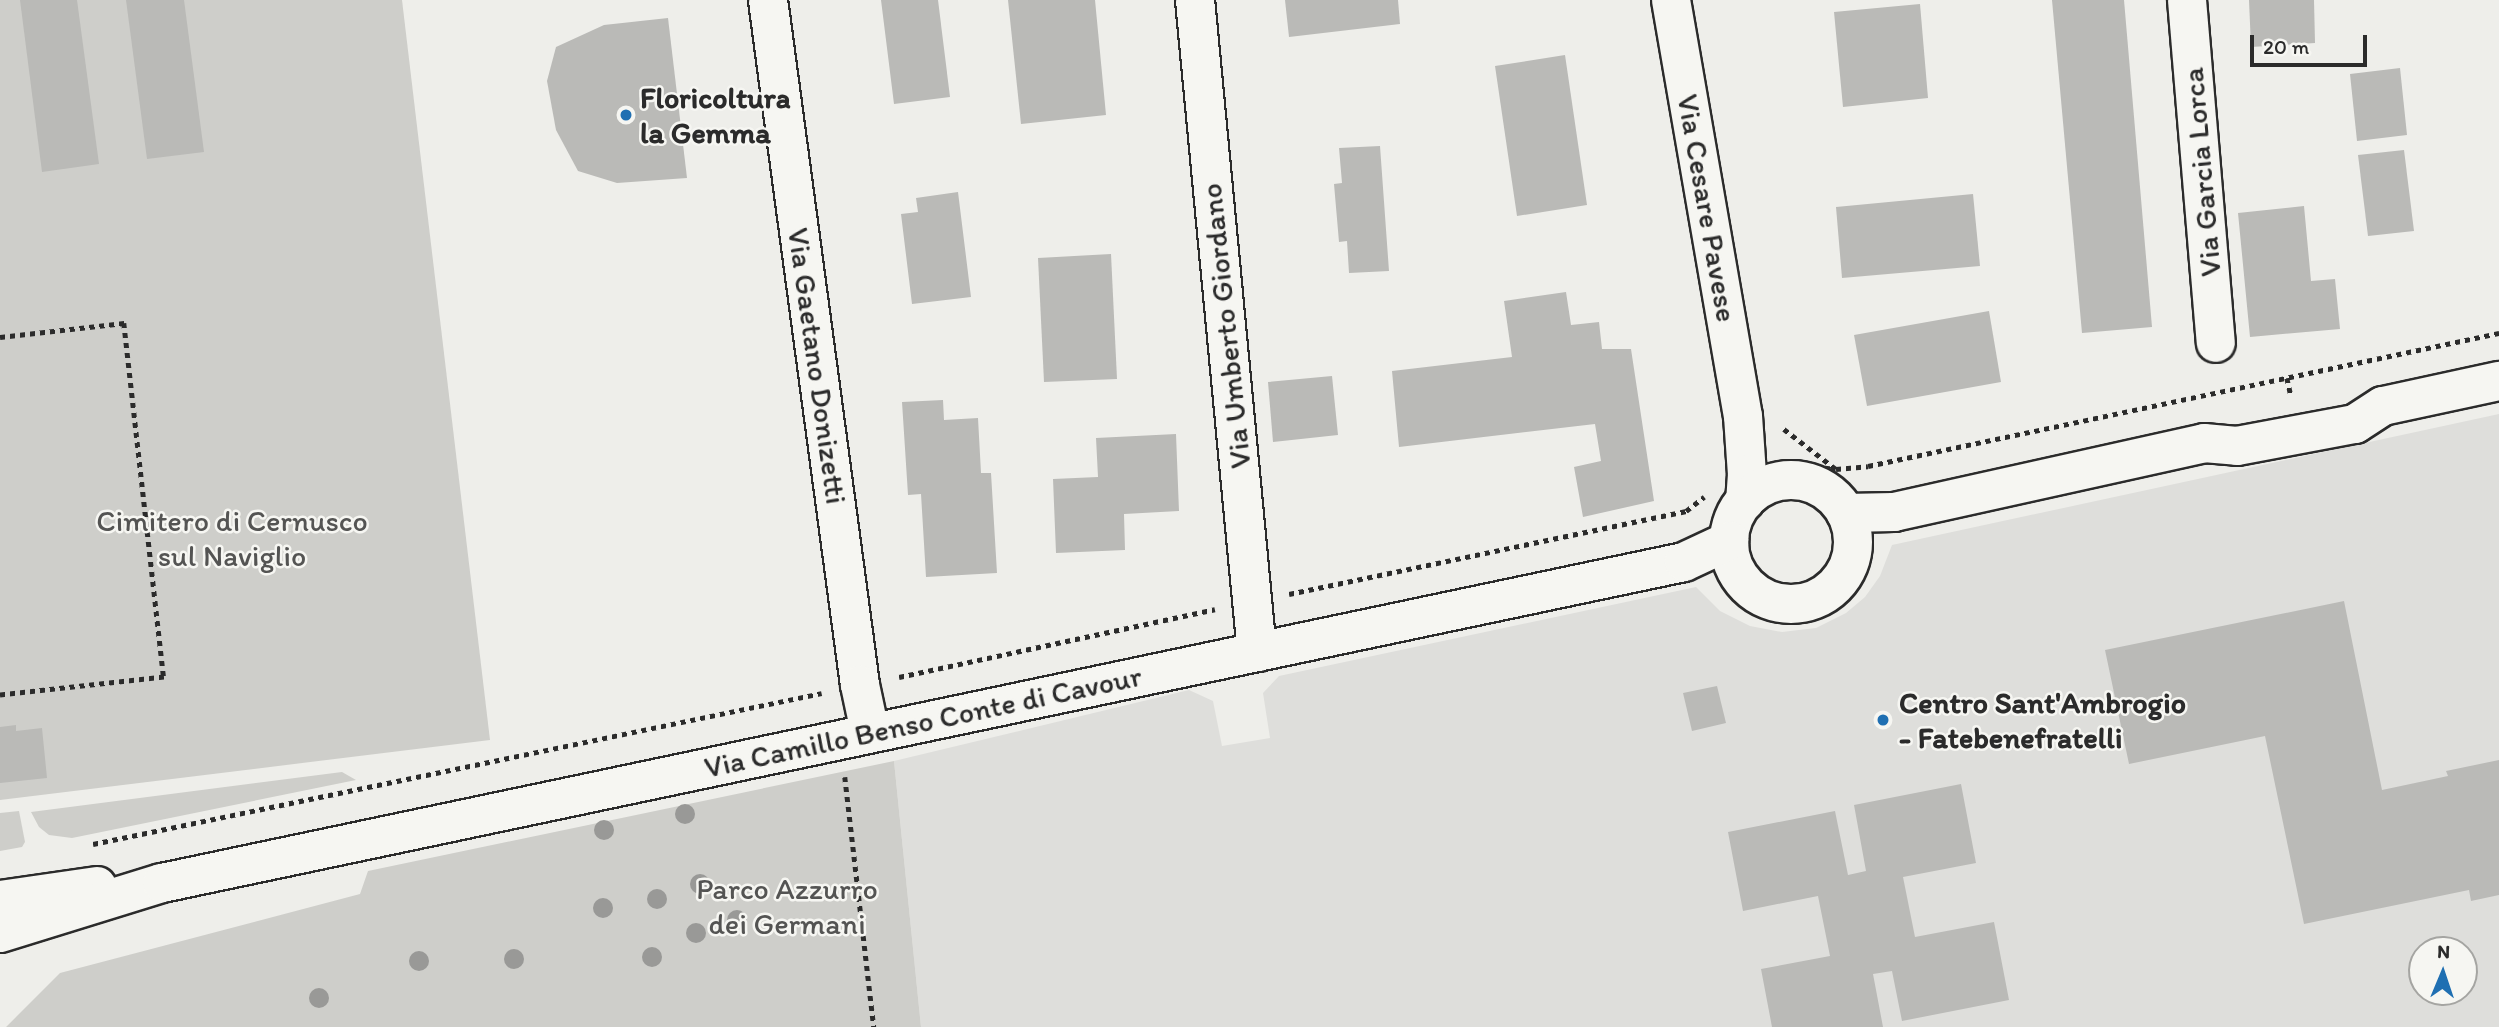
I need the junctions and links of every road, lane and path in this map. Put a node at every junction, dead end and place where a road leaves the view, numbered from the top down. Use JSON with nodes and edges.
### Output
{"nodes":[{"id":1,"x":768,"y":0,"type":"edge"},
{"id":2,"x":1195,"y":0,"type":"edge"},
{"id":3,"x":1671,"y":0,"type":"edge"},
{"id":4,"x":2187,"y":0,"type":"edge"},
{"id":5,"x":2499,"y":334,"type":"edge"},
{"id":6,"x":0,"y":337,"type":"edge"},
{"id":7,"x":2216,"y":343,"type":"dead end"},
{"id":8,"x":2499,"y":381,"type":"edge"},
{"id":9,"x":1783,"y":417,"type":"dead end"},
{"id":10,"x":1836,"y":468,"type":"junction"},
{"id":11,"x":1766,"y":479,"type":"junction"},
{"id":12,"x":1894,"y":512,"type":"junction"},
{"id":13,"x":1846,"y":513,"type":"junction"},
{"id":14,"x":1852,"y":551,"type":"junction"},
{"id":15,"x":1734,"y":558,"type":"junction"},
{"id":16,"x":1253,"y":601,"type":"junction"},
{"id":17,"x":1257,"y":652,"type":"junction"},
{"id":18,"x":860,"y":685,"type":"junction"},
{"id":19,"x":0,"y":695,"type":"edge"},
{"id":20,"x":854,"y":736,"type":"junction"},
{"id":21,"x":81,"y":847,"type":"dead end"},
{"id":22,"x":162,"y":883,"type":"junction"},
{"id":23,"x":0,"y":900,"type":"edge"},
{"id":24,"x":0,"y":933,"type":"edge"},
{"id":25,"x":874,"y":1027,"type":"edge"}],
"edges":[{"from":1,"to":18,"type":"street","name":"Via Gaetano Donizetti"},
{"from":2,"to":16,"type":"street","name":"Via Umberto Giordano"},
{"from":3,"to":11,"type":"street","name":"Via Cesare Pavese"},
{"from":4,"to":7,"type":"street","name":"Via Garcia Lorca"},
{"from":5,"to":10,"type":"path"},
{"from":6,"to":19,"type":"path"},
{"from":8,"to":12,"type":"street"},
{"from":9,"to":10,"type":"path"},
{"from":10,"to":11,"type":"path"},
{"from":11,"to":13,"type":"street"},
{"from":11,"to":15,"type":"street"},
{"from":11,"to":16,"type":"path"},
{"from":12,"to":13,"type":"street"},
{"from":12,"to":14,"type":"street"},
{"from":13,"to":14,"type":"street"},
{"from":14,"to":15,"type":"street"},
{"from":15,"to":17,"type":"street","name":"Via Camillo Benso Conte di Cavour"},
{"from":16,"to":17,"type":"street","name":"Via Umberto Giordano"},
{"from":16,"to":18,"type":"path"},
{"from":17,"to":20,"type":"street","name":"Via Camillo Benso Conte di Cavour"},
{"from":18,"to":20,"type":"street","name":"Via Gaetano Donizetti"},
{"from":18,"to":21,"type":"path"},
{"from":20,"to":22,"type":"street","name":"Via Camillo Benso Conte di Cavour"},
{"from":20,"to":25,"type":"path"},
{"from":22,"to":23,"type":"street","name":"Via Camillo Benso Conte di Cavour"},
{"from":22,"to":24,"type":"street","name":"Via Camillo Benso Conte di Cavour"}]}
